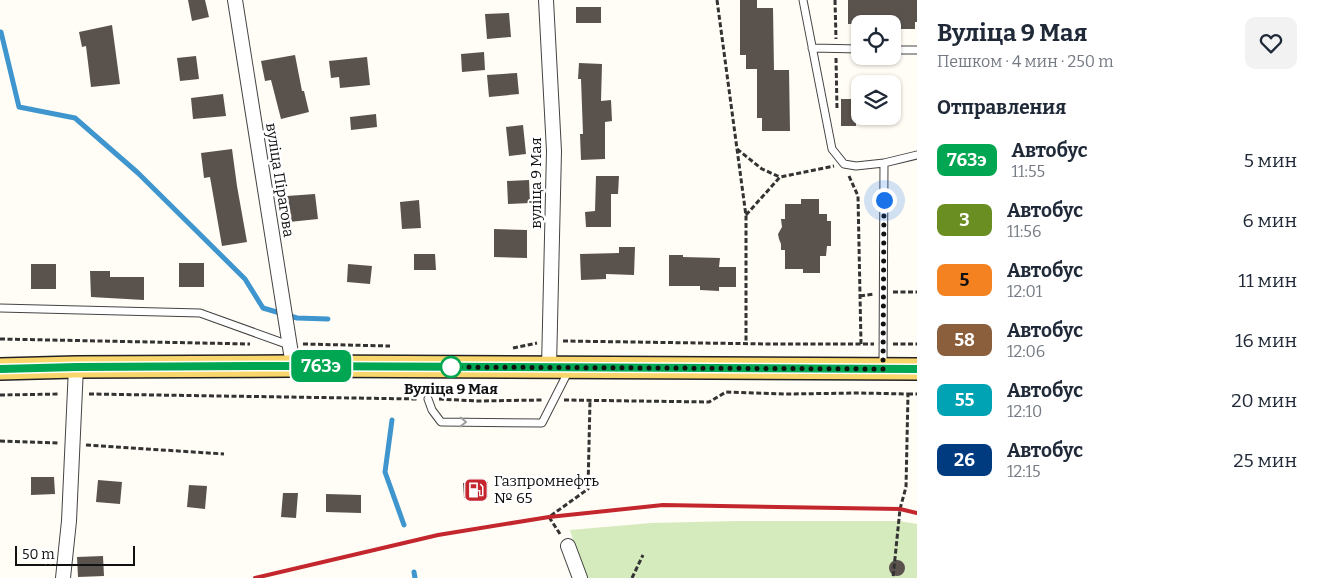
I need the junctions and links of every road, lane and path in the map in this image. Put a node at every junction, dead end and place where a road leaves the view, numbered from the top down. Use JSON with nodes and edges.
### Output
{"nodes":[{"id":1,"x":235,"y":0,"type":"edge"},
{"id":2,"x":546,"y":0,"type":"edge"},
{"id":3,"x":717,"y":0,"type":"edge"},
{"id":4,"x":804,"y":0,"type":"edge"},
{"id":5,"x":835,"y":0,"type":"edge"},
{"id":6,"x":812,"y":48,"type":"junction"},
{"id":7,"x":836,"y":48,"type":"junction"},
{"id":8,"x":851,"y":49,"type":"edge"},
{"id":9,"x":901,"y":50,"type":"edge"},
{"id":10,"x":917,"y":50,"type":"edge"},
{"id":11,"x":837,"y":112,"type":"dead end"},
{"id":12,"x":736,"y":148,"type":"junction"},
{"id":13,"x":917,"y":156,"type":"edge"},
{"id":14,"x":884,"y":163,"type":"junction"},
{"id":15,"x":844,"y":164,"type":"junction"},
{"id":16,"x":780,"y":177,"type":"junction"},
{"id":17,"x":746,"y":216,"type":"junction"},
{"id":18,"x":0,"y":308,"type":"edge"},
{"id":19,"x":0,"y":339,"type":"edge"},
{"id":20,"x":550,"y":341,"type":"junction"},
{"id":21,"x":259,"y":344,"type":"dead end"},
{"id":22,"x":746,"y":344,"type":"junction"},
{"id":23,"x":861,"y":344,"type":"junction"},
{"id":24,"x":883,"y":344,"type":"junction"},
{"id":25,"x":917,"y":344,"type":"edge"},
{"id":26,"x":289,"y":345,"type":"junction"},
{"id":27,"x":398,"y":347,"type":"dead end"},
{"id":28,"x":508,"y":348,"type":"dead end"},
{"id":29,"x":293,"y":366,"type":"junction"},
{"id":30,"x":76,"y":367,"type":"junction"},
{"id":31,"x":550,"y":367,"type":"junction"},
{"id":32,"x":571,"y":367,"type":"junction"},
{"id":33,"x":0,"y":369,"type":"edge"},
{"id":34,"x":883,"y":369,"type":"junction"},
{"id":35,"x":917,"y":369,"type":"edge"},
{"id":36,"x":0,"y":394,"type":"edge"},
{"id":37,"x":74,"y":394,"type":"junction"},
{"id":38,"x":908,"y":394,"type":"junction"},
{"id":39,"x":917,"y":394,"type":"edge"},
{"id":40,"x":428,"y":399,"type":"junction"},
{"id":41,"x":554,"y":400,"type":"junction"},
{"id":42,"x":590,"y":401,"type":"junction"},
{"id":43,"x":0,"y":441,"type":"edge"},
{"id":44,"x":72,"y":444,"type":"junction"},
{"id":45,"x":224,"y":454,"type":"dead end"},
{"id":46,"x":568,"y":546,"type":"joint"},
{"id":47,"x":643,"y":555,"type":"dead end"},
{"id":48,"x":63,"y":578,"type":"edge"},
{"id":49,"x":580,"y":578,"type":"edge"},
{"id":50,"x":632,"y":578,"type":"edge"},
{"id":51,"x":893,"y":578,"type":"edge"}],
"edges":[{"from":1,"to":26,"type":"street","name":"вуліца Пірагова"},
{"from":2,"to":20,"type":"street","name":"вуліца 9 Мая"},
{"from":3,"to":12,"type":"path"},
{"from":4,"to":6,"type":"lane"},
{"from":5,"to":7,"type":"path"},
{"from":6,"to":7,"type":"lane"},
{"from":6,"to":15,"type":"lane"},
{"from":7,"to":8,"type":"lane"},
{"from":7,"to":11,"type":"path"},
{"from":9,"to":10,"type":"lane"},
{"from":12,"to":16,"type":"path"},
{"from":12,"to":17,"type":"path"},
{"from":13,"to":14,"type":"lane"},
{"from":14,"to":15,"type":"lane"},
{"from":14,"to":24,"type":"lane"},
{"from":15,"to":16,"type":"path"},
{"from":15,"to":23,"type":"path"},
{"from":16,"to":17,"type":"path"},
{"from":17,"to":22,"type":"path"},
{"from":18,"to":26,"type":"lane"},
{"from":19,"to":21,"type":"path"},
{"from":20,"to":22,"type":"path"},
{"from":20,"to":28,"type":"path"},
{"from":20,"to":31,"type":"street","name":"вуліца 9 Мая"},
{"from":22,"to":23,"type":"path"},
{"from":23,"to":24,"type":"path"},
{"from":24,"to":25,"type":"path"},
{"from":24,"to":34,"type":"lane"},
{"from":26,"to":27,"type":"path"},
{"from":26,"to":29,"type":"street","name":"вуліца Пірагова"},
{"from":29,"to":30,"type":"main road"},
{"from":29,"to":31,"type":"main road"},
{"from":30,"to":33,"type":"main road"},
{"from":30,"to":37,"type":"street"},
{"from":31,"to":32,"type":"main road"},
{"from":32,"to":34,"type":"main road"},
{"from":32,"to":41,"type":"lane"},
{"from":34,"to":35,"type":"main road"},
{"from":36,"to":37,"type":"path"},
{"from":37,"to":40,"type":"path"},
{"from":37,"to":44,"type":"street"},
{"from":38,"to":39,"type":"path"},
{"from":38,"to":42,"type":"path"},
{"from":38,"to":51,"type":"path"},
{"from":40,"to":41,"type":"path"},
{"from":40,"to":41,"type":"lane","one_way":true},
{"from":41,"to":42,"type":"path"},
{"from":42,"to":46,"type":"path"},
{"from":43,"to":44,"type":"path"},
{"from":44,"to":45,"type":"path"},
{"from":44,"to":48,"type":"street"},
{"from":46,"to":49,"type":"street"},
{"from":47,"to":50,"type":"path"}]}
